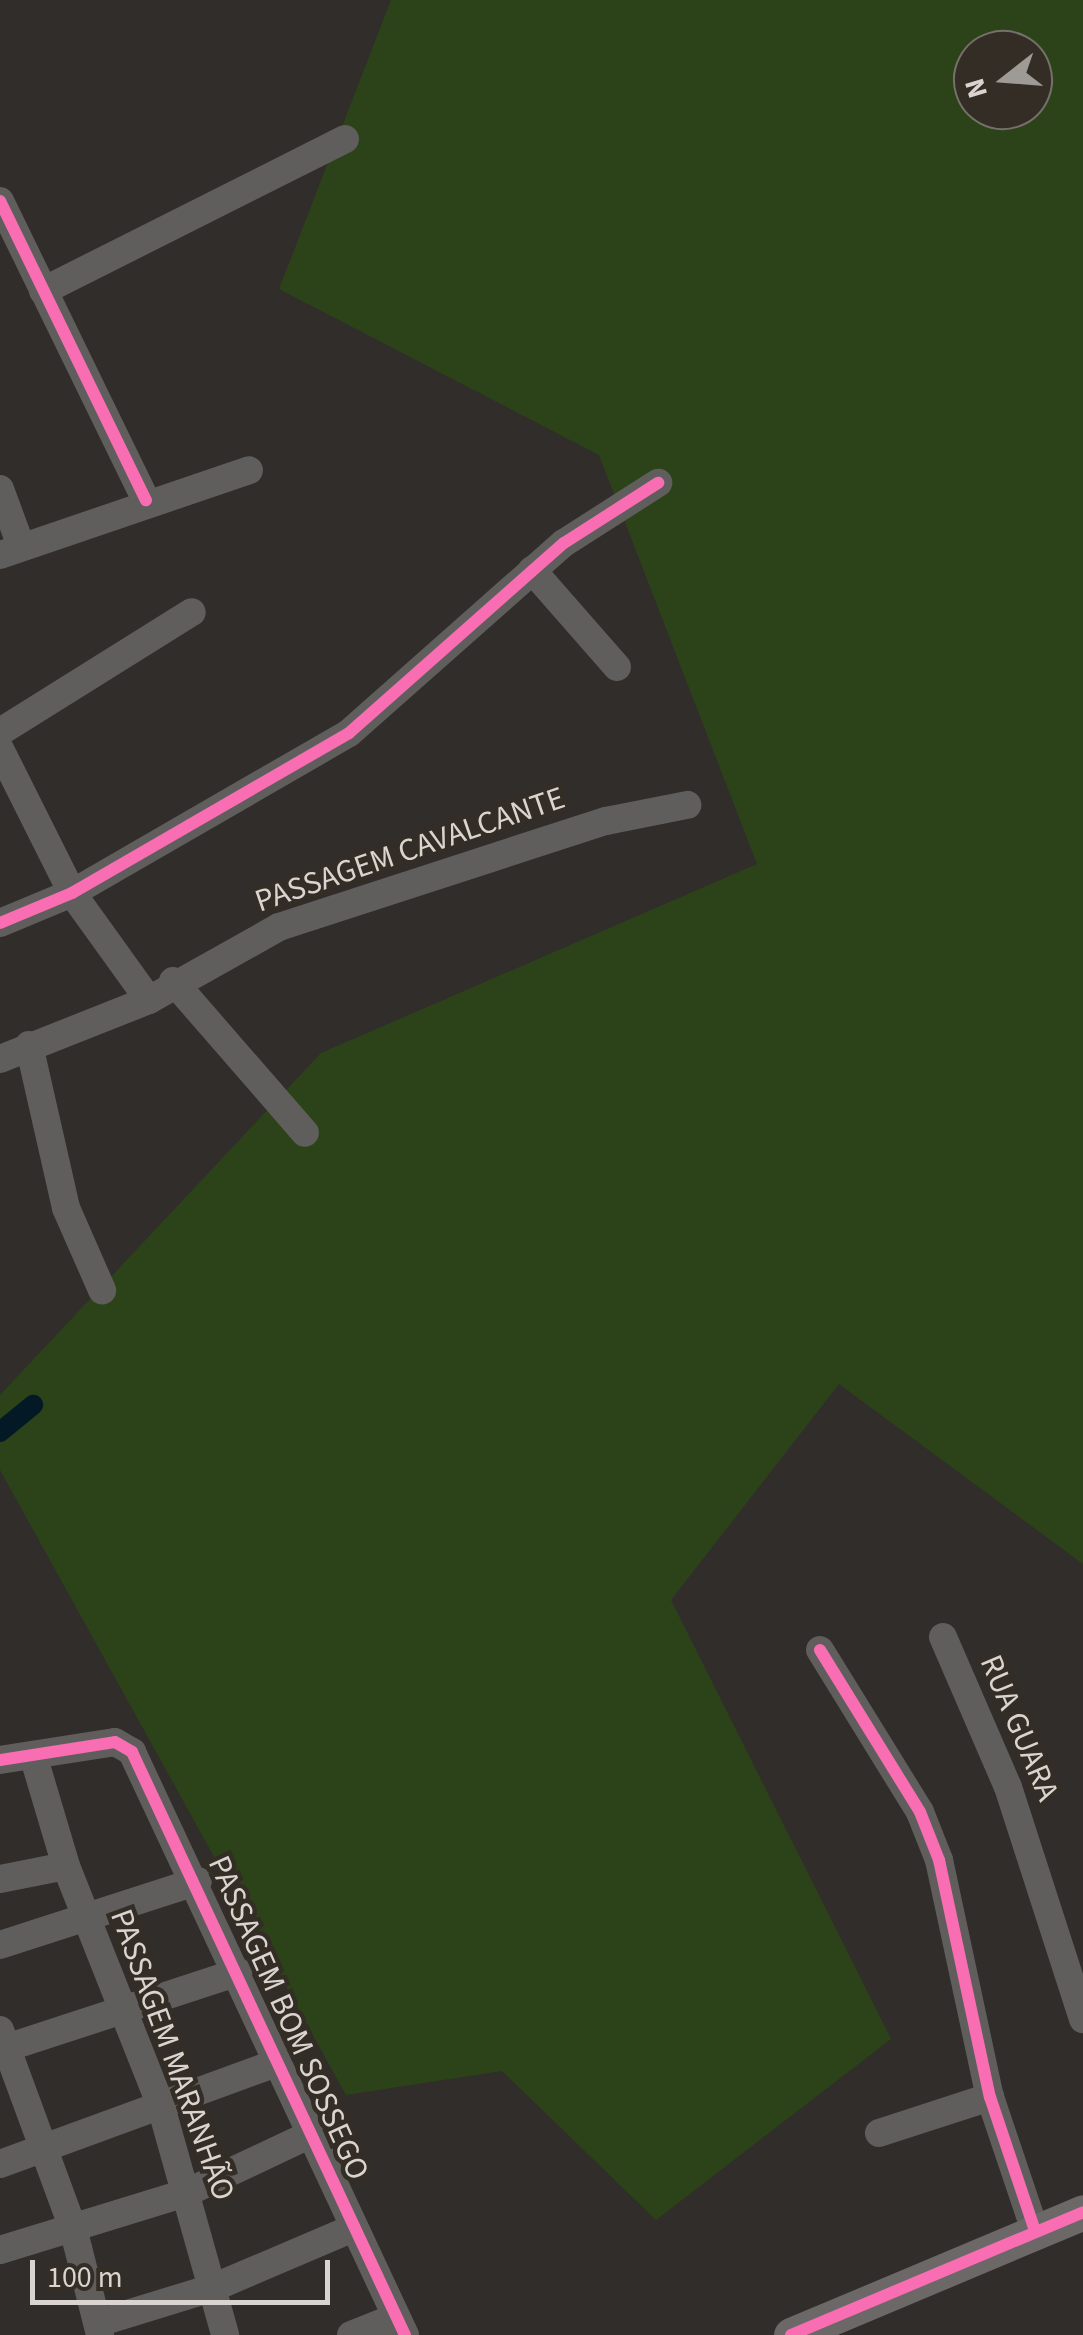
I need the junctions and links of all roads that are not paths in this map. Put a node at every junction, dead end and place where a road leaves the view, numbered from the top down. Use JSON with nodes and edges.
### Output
{"nodes":[{"id":1,"x":345,"y":139,"type":"dead end"},
{"id":2,"x":0,"y":201,"type":"edge"},
{"id":3,"x":43,"y":290,"type":"junction"},
{"id":4,"x":248,"y":470,"type":"dead end"},
{"id":5,"x":658,"y":483,"type":"dead end"},
{"id":6,"x":0,"y":489,"type":"edge"},
{"id":7,"x":146,"y":500,"type":"junction"},
{"id":8,"x":11,"y":550,"type":"edge"},
{"id":9,"x":532,"y":570,"type":"junction"},
{"id":10,"x":192,"y":612,"type":"dead end"},
{"id":11,"x":617,"y":666,"type":"dead end"},
{"id":12,"x":0,"y":732,"type":"edge"},
{"id":13,"x":0,"y":750,"type":"edge"},
{"id":14,"x":687,"y":805,"type":"dead end"},
{"id":15,"x":72,"y":892,"type":"junction"},
{"id":16,"x":0,"y":923,"type":"edge"},
{"id":17,"x":174,"y":981,"type":"junction"},
{"id":18,"x":149,"y":1000,"type":"junction"},
{"id":19,"x":29,"y":1046,"type":"junction"},
{"id":20,"x":0,"y":1059,"type":"edge"},
{"id":21,"x":305,"y":1133,"type":"dead end"},
{"id":22,"x":102,"y":1290,"type":"dead end"},
{"id":23,"x":942,"y":1637,"type":"dead end"},
{"id":24,"x":820,"y":1650,"type":"dead end"},
{"id":25,"x":33,"y":1755,"type":"junction"},
{"id":26,"x":0,"y":1760,"type":"edge"},
{"id":27,"x":66,"y":1866,"type":"junction"},
{"id":28,"x":0,"y":1878,"type":"edge"},
{"id":29,"x":198,"y":1881,"type":"junction"},
{"id":30,"x":86,"y":1924,"type":"junction"},
{"id":31,"x":0,"y":1945,"type":"edge"},
{"id":32,"x":239,"y":1972,"type":"junction"},
{"id":33,"x":124,"y":2014,"type":"junction"},
{"id":34,"x":1083,"y":2019,"type":"edge"},
{"id":35,"x":2,"y":2043,"type":"edge"},
{"id":36,"x":278,"y":2062,"type":"junction"},
{"id":37,"x":990,"y":2097,"type":"junction"},
{"id":38,"x":160,"y":2104,"type":"junction"},
{"id":39,"x":879,"y":2132,"type":"dead end"},
{"id":40,"x":309,"y":2136,"type":"junction"},
{"id":41,"x":45,"y":2151,"type":"junction"},
{"id":42,"x":0,"y":2164,"type":"edge"},
{"id":43,"x":188,"y":2192,"type":"junction"},
{"id":44,"x":1083,"y":2212,"type":"edge"},
{"id":45,"x":74,"y":2228,"type":"junction"},
{"id":46,"x":353,"y":2228,"type":"junction"},
{"id":47,"x":1034,"y":2228,"type":"junction"},
{"id":48,"x":0,"y":2250,"type":"edge"},
{"id":49,"x":215,"y":2287,"type":"junction"},
{"id":50,"x":400,"y":2326,"type":"edge"},
{"id":51,"x":99,"y":2329,"type":"edge"},
{"id":52,"x":225,"y":2335,"type":"edge"},
{"id":53,"x":350,"y":2335,"type":"edge"},
{"id":54,"x":791,"y":2335,"type":"edge"}],
"edges":[{"from":1,"to":3,"type":"street"},
{"from":2,"to":3,"type":"street"},
{"from":3,"to":7,"type":"street"},
{"from":4,"to":7,"type":"street"},
{"from":5,"to":9,"type":"street"},
{"from":6,"to":8,"type":"street"},
{"from":7,"to":8,"type":"street"},
{"from":9,"to":11,"type":"street"},
{"from":9,"to":15,"type":"street"},
{"from":10,"to":12,"type":"street"},
{"from":13,"to":15,"type":"street"},
{"from":14,"to":17,"type":"street","name":"PASSAGEM CAVALCANTE"},
{"from":15,"to":16,"type":"street"},
{"from":15,"to":18,"type":"street"},
{"from":17,"to":18,"type":"street","name":"PASSAGEM CAVALCANTE"},
{"from":17,"to":21,"type":"street"},
{"from":18,"to":19,"type":"street","name":"PASSAGEM CAVALCANTE"},
{"from":19,"to":20,"type":"street","name":"PASSAGEM CAVALCANTE"},
{"from":19,"to":22,"type":"street"},
{"from":23,"to":34,"type":"street","name":"RUA GUARA"},
{"from":24,"to":37,"type":"street"},
{"from":25,"to":26,"type":"street"},
{"from":25,"to":27,"type":"street","name":"PASSAGEM MARANHÃO"},
{"from":25,"to":29,"type":"street","name":"PASSAGEM BOM SOSSEGO"},
{"from":27,"to":28,"type":"street"},
{"from":27,"to":30,"type":"street","name":"PASSAGEM MARANHÃO"},
{"from":29,"to":30,"type":"street"},
{"from":29,"to":32,"type":"street","name":"PASSAGEM BOM SOSSEGO"},
{"from":30,"to":31,"type":"street"},
{"from":30,"to":33,"type":"street","name":"PASSAGEM MARANHÃO"},
{"from":32,"to":33,"type":"street"},
{"from":32,"to":36,"type":"street","name":"PASSAGEM BOM SOSSEGO"},
{"from":33,"to":35,"type":"street"},
{"from":33,"to":38,"type":"street","name":"PASSAGEM MARANHÃO"},
{"from":35,"to":41,"type":"street"},
{"from":36,"to":38,"type":"street"},
{"from":36,"to":40,"type":"street","name":"PASSAGEM BOM SOSSEGO"},
{"from":37,"to":39,"type":"street"},
{"from":37,"to":47,"type":"street"},
{"from":38,"to":41,"type":"street"},
{"from":38,"to":43,"type":"street","name":"PASSAGEM MARANHÃO"},
{"from":40,"to":43,"type":"street"},
{"from":40,"to":46,"type":"street","name":"PASSAGEM BOM SOSSEGO"},
{"from":41,"to":42,"type":"street"},
{"from":41,"to":45,"type":"street"},
{"from":43,"to":45,"type":"street"},
{"from":43,"to":49,"type":"street","name":"PASSAGEM MARANHÃO"},
{"from":44,"to":47,"type":"main road"},
{"from":45,"to":48,"type":"street"},
{"from":45,"to":51,"type":"street"},
{"from":46,"to":49,"type":"street"},
{"from":46,"to":50,"type":"street","name":"PASSAGEM BOM SOSSEGO"},
{"from":47,"to":54,"type":"main road"},
{"from":49,"to":51,"type":"street"},
{"from":49,"to":52,"type":"street","name":"PASSAGEM MARANHÃO"},
{"from":50,"to":53,"type":"street"}]}
